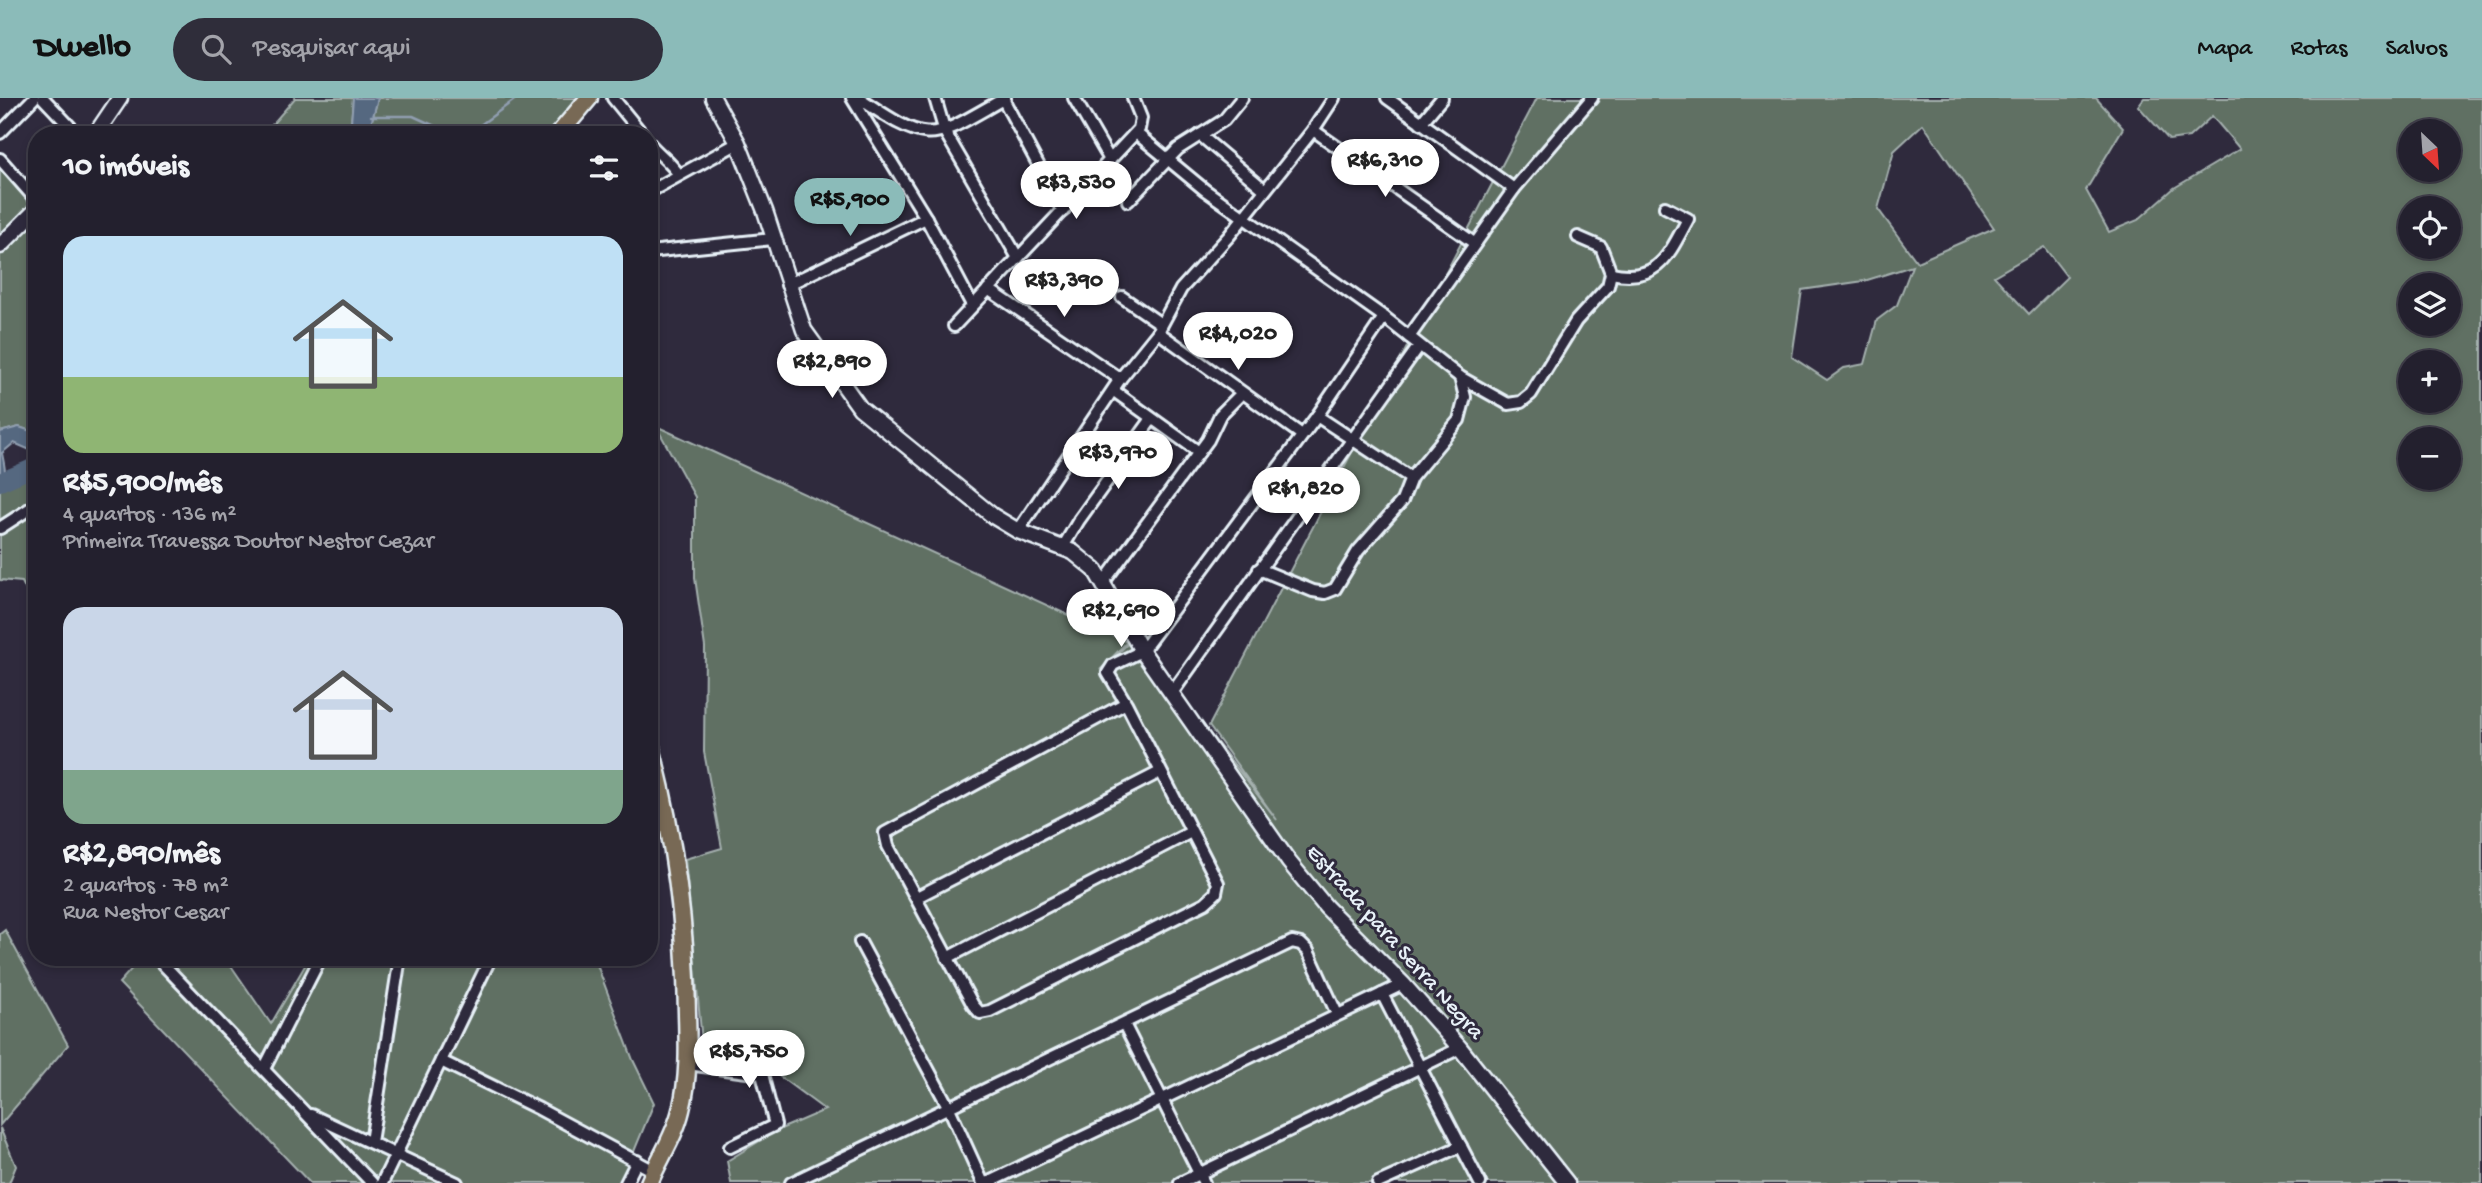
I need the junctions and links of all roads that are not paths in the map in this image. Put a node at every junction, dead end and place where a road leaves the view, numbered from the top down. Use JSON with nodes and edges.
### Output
{"nodes":[{"id":1,"x":34,"y":98,"type":"edge"},
{"id":2,"x":43,"y":98,"type":"edge"},
{"id":3,"x":120,"y":98,"type":"edge"},
{"id":4,"x":589,"y":98,"type":"edge"},
{"id":5,"x":613,"y":98,"type":"edge"},
{"id":6,"x":713,"y":98,"type":"edge"},
{"id":7,"x":852,"y":98,"type":"edge"},
{"id":8,"x":859,"y":98,"type":"edge"},
{"id":9,"x":935,"y":98,"type":"edge"},
{"id":10,"x":1074,"y":98,"type":"edge"},
{"id":11,"x":1133,"y":98,"type":"edge"},
{"id":12,"x":1242,"y":98,"type":"edge"},
{"id":13,"x":1334,"y":98,"type":"edge"},
{"id":14,"x":1387,"y":98,"type":"edge"},
{"id":15,"x":1442,"y":98,"type":"edge"},
{"id":16,"x":1592,"y":98,"type":"edge"},
{"id":17,"x":1004,"y":99,"type":"edge"},
{"id":18,"x":1421,"y":123,"type":"junction"},
{"id":19,"x":1219,"y":125,"type":"junction"},
{"id":20,"x":69,"y":126,"type":"edge"},
{"id":21,"x":101,"y":126,"type":"edge"},
{"id":22,"x":566,"y":126,"type":"edge"},
{"id":23,"x":635,"y":126,"type":"edge"},
{"id":24,"x":1313,"y":130,"type":"junction"},
{"id":25,"x":945,"y":132,"type":"junction"},
{"id":26,"x":0,"y":133,"type":"edge"},
{"id":27,"x":1136,"y":133,"type":"junction"},
{"id":28,"x":1200,"y":135,"type":"junction"},
{"id":29,"x":738,"y":143,"type":"junction"},
{"id":30,"x":1221,"y":152,"type":"junction"},
{"id":31,"x":658,"y":153,"type":"edge"},
{"id":32,"x":0,"y":159,"type":"edge"},
{"id":33,"x":1168,"y":159,"type":"junction"},
{"id":34,"x":1110,"y":160,"type":"junction"},
{"id":35,"x":679,"y":175,"type":"junction"},
{"id":36,"x":658,"y":187,"type":"edge"},
{"id":37,"x":1514,"y":189,"type":"junction"},
{"id":38,"x":1265,"y":190,"type":"junction"},
{"id":39,"x":28,"y":191,"type":"edge"},
{"id":40,"x":1128,"y":201,"type":"dead end"},
{"id":41,"x":1665,"y":207,"type":"dead end"},
{"id":42,"x":1063,"y":211,"type":"junction"},
{"id":43,"x":1242,"y":217,"type":"junction"},
{"id":44,"x":28,"y":218,"type":"edge"},
{"id":45,"x":926,"y":218,"type":"junction"},
{"id":46,"x":1578,"y":237,"type":"dead end"},
{"id":47,"x":773,"y":239,"type":"junction"},
{"id":48,"x":1474,"y":243,"type":"junction"},
{"id":49,"x":0,"y":246,"type":"edge"},
{"id":50,"x":658,"y":252,"type":"edge"},
{"id":51,"x":1018,"y":258,"type":"junction"},
{"id":52,"x":1611,"y":273,"type":"junction"},
{"id":53,"x":787,"y":285,"type":"junction"},
{"id":54,"x":988,"y":289,"type":"junction"},
{"id":55,"x":1122,"y":297,"type":"dead end"},
{"id":56,"x":972,"y":306,"type":"junction"},
{"id":57,"x":1384,"y":317,"type":"junction"},
{"id":58,"x":954,"y":326,"type":"dead end"},
{"id":59,"x":1159,"y":328,"type":"junction"},
{"id":60,"x":1409,"y":337,"type":"junction"},
{"id":61,"x":1419,"y":346,"type":"junction"},
{"id":62,"x":1460,"y":377,"type":"junction"},
{"id":63,"x":1120,"y":379,"type":"junction"},
{"id":64,"x":1114,"y":391,"type":"junction"},
{"id":65,"x":1241,"y":394,"type":"junction"},
{"id":66,"x":1317,"y":416,"type":"junction"},
{"id":67,"x":1151,"y":420,"type":"junction"},
{"id":68,"x":1301,"y":435,"type":"junction"},
{"id":69,"x":1350,"y":439,"type":"junction"},
{"id":70,"x":1199,"y":452,"type":"junction"},
{"id":71,"x":1411,"y":478,"type":"junction"},
{"id":72,"x":28,"y":510,"type":"edge"},
{"id":73,"x":0,"y":528,"type":"edge"},
{"id":74,"x":1018,"y":531,"type":"junction"},
{"id":75,"x":1063,"y":547,"type":"junction"},
{"id":76,"x":1259,"y":569,"type":"junction"},
{"id":77,"x":1103,"y":583,"type":"junction"},
{"id":78,"x":1143,"y":651,"type":"junction"},
{"id":79,"x":1172,"y":692,"type":"junction"},
{"id":80,"x":1126,"y":703,"type":"junction"},
{"id":81,"x":1160,"y":772,"type":"junction"},
{"id":82,"x":658,"y":778,"type":"edge"},
{"id":83,"x":1191,"y":832,"type":"junction"},
{"id":84,"x":916,"y":897,"type":"junction"},
{"id":85,"x":860,"y":942,"type":"dead end"},
{"id":86,"x":947,"y":958,"type":"junction"},
{"id":87,"x":165,"y":966,"type":"edge"},
{"id":88,"x":316,"y":966,"type":"edge"},
{"id":89,"x":399,"y":966,"type":"edge"},
{"id":90,"x":487,"y":966,"type":"edge"},
{"id":91,"x":1404,"y":984,"type":"junction"},
{"id":92,"x":1382,"y":994,"type":"junction"},
{"id":93,"x":1337,"y":1014,"type":"junction"},
{"id":94,"x":1124,"y":1024,"type":"junction"},
{"id":95,"x":1460,"y":1048,"type":"junction"},
{"id":96,"x":441,"y":1061,"type":"junction"},
{"id":97,"x":688,"y":1064,"type":"junction"},
{"id":98,"x":1420,"y":1068,"type":"junction"},
{"id":99,"x":264,"y":1069,"type":"junction"},
{"id":100,"x":1163,"y":1098,"type":"junction"},
{"id":101,"x":948,"y":1108,"type":"junction"},
{"id":102,"x":308,"y":1113,"type":"junction"},
{"id":103,"x":372,"y":1142,"type":"junction"},
{"id":104,"x":1461,"y":1146,"type":"junction"},
{"id":105,"x":730,"y":1147,"type":"dead end"},
{"id":106,"x":396,"y":1154,"type":"junction"},
{"id":107,"x":637,"y":1161,"type":"junction"},
{"id":108,"x":651,"y":1177,"type":"edge"},
{"id":109,"x":1202,"y":1178,"type":"edge"},
{"id":110,"x":372,"y":1183,"type":"edge"},
{"id":111,"x":382,"y":1183,"type":"edge"},
{"id":112,"x":457,"y":1183,"type":"edge"},
{"id":113,"x":626,"y":1183,"type":"edge"},
{"id":114,"x":791,"y":1183,"type":"edge"},
{"id":115,"x":985,"y":1183,"type":"edge"},
{"id":116,"x":1180,"y":1183,"type":"edge"},
{"id":117,"x":1378,"y":1183,"type":"edge"},
{"id":118,"x":1480,"y":1183,"type":"edge"},
{"id":119,"x":1567,"y":1183,"type":"edge"}],
"edges":[{"from":1,"to":26,"type":"street"},
{"from":2,"to":20,"type":"street"},
{"from":3,"to":21,"type":"street"},
{"from":4,"to":22,"type":"main road"},
{"from":5,"to":23,"type":"street"},
{"from":6,"to":29,"type":"street","name":"Estrada para Serra Negra"},
{"from":7,"to":45,"type":"street"},
{"from":8,"to":25,"type":"street"},
{"from":9,"to":25,"type":"street"},
{"from":10,"to":34,"type":"street"},
{"from":11,"to":27,"type":"street"},
{"from":12,"to":19,"type":"street"},
{"from":13,"to":24,"type":"street"},
{"from":14,"to":18,"type":"street"},
{"from":15,"to":18,"type":"street"},
{"from":16,"to":37,"type":"street"},
{"from":17,"to":25,"type":"street"},
{"from":17,"to":42,"type":"street"},
{"from":18,"to":37,"type":"street"},
{"from":19,"to":28,"type":"street"},
{"from":19,"to":30,"type":"street"},
{"from":24,"to":38,"type":"street"},
{"from":24,"to":48,"type":"street"},
{"from":25,"to":51,"type":"street"},
{"from":27,"to":33,"type":"street"},
{"from":27,"to":34,"type":"street"},
{"from":28,"to":30,"type":"street"},
{"from":28,"to":33,"type":"street"},
{"from":29,"to":35,"type":"street"},
{"from":29,"to":47,"type":"street","name":"Estrada para Serra Negra"},
{"from":30,"to":38,"type":"street"},
{"from":31,"to":35,"type":"street"},
{"from":32,"to":39,"type":"street"},
{"from":33,"to":40,"type":"street"},
{"from":33,"to":43,"type":"street"},
{"from":34,"to":42,"type":"street"},
{"from":35,"to":36,"type":"street"},
{"from":37,"to":48,"type":"street"},
{"from":38,"to":43,"type":"street"},
{"from":41,"to":52,"type":"street"},
{"from":42,"to":51,"type":"street"},
{"from":43,"to":57,"type":"street"},
{"from":43,"to":59,"type":"street"},
{"from":44,"to":49,"type":"street"},
{"from":45,"to":53,"type":"street"},
{"from":45,"to":56,"type":"street"},
{"from":46,"to":52,"type":"street"},
{"from":47,"to":50,"type":"street"},
{"from":47,"to":53,"type":"street","name":"Estrada para Serra Negra"},
{"from":48,"to":60,"type":"street"},
{"from":51,"to":54,"type":"street"},
{"from":52,"to":62,"type":"street"},
{"from":53,"to":74,"type":"street","name":"Estrada para Serra Negra"},
{"from":54,"to":56,"type":"street"},
{"from":54,"to":63,"type":"street"},
{"from":55,"to":59,"type":"street"},
{"from":56,"to":58,"type":"street"},
{"from":57,"to":60,"type":"street"},
{"from":57,"to":66,"type":"street"},
{"from":59,"to":63,"type":"street"},
{"from":59,"to":65,"type":"street"},
{"from":60,"to":61,"type":"street"},
{"from":61,"to":62,"type":"street"},
{"from":61,"to":69,"type":"street"},
{"from":62,"to":71,"type":"street"},
{"from":63,"to":64,"type":"street"},
{"from":64,"to":67,"type":"street"},
{"from":64,"to":74,"type":"street"},
{"from":65,"to":68,"type":"street"},
{"from":65,"to":70,"type":"street"},
{"from":66,"to":68,"type":"street"},
{"from":66,"to":69,"type":"street"},
{"from":67,"to":70,"type":"street"},
{"from":67,"to":75,"type":"street"},
{"from":68,"to":78,"type":"street"},
{"from":69,"to":71,"type":"street"},
{"from":69,"to":76,"type":"street"},
{"from":70,"to":77,"type":"street"},
{"from":71,"to":76,"type":"street"},
{"from":72,"to":73,"type":"street"},
{"from":74,"to":75,"type":"street","name":"Estrada para Serra Negra"},
{"from":75,"to":77,"type":"street","name":"Estrada para Serra Negra"},
{"from":76,"to":79,"type":"street"},
{"from":77,"to":78,"type":"street","name":"Estrada para Serra Negra"},
{"from":78,"to":79,"type":"street","name":"Estrada para Serra Negra"},
{"from":78,"to":80,"type":"street"},
{"from":79,"to":91,"type":"street","name":"Estrada para Serra Negra"},
{"from":80,"to":81,"type":"street"},
{"from":80,"to":84,"type":"street"},
{"from":81,"to":83,"type":"street"},
{"from":81,"to":84,"type":"street"},
{"from":82,"to":97,"type":"main road"},
{"from":83,"to":86,"type":"street"},
{"from":83,"to":86,"type":"street"},
{"from":84,"to":86,"type":"street"},
{"from":85,"to":101,"type":"street"},
{"from":87,"to":99,"type":"street"},
{"from":88,"to":99,"type":"street"},
{"from":89,"to":103,"type":"street"},
{"from":90,"to":96,"type":"street"},
{"from":91,"to":92,"type":"street"},
{"from":91,"to":95,"type":"street","name":"Estrada para Serra Negra"},
{"from":92,"to":93,"type":"street"},
{"from":92,"to":98,"type":"street"},
{"from":93,"to":94,"type":"street"},
{"from":93,"to":100,"type":"street"},
{"from":94,"to":100,"type":"street"},
{"from":94,"to":101,"type":"street"},
{"from":95,"to":98,"type":"street"},
{"from":95,"to":119,"type":"street","name":"Estrada para Serra Negra"},
{"from":96,"to":106,"type":"street"},
{"from":96,"to":107,"type":"street"},
{"from":97,"to":105,"type":"street"},
{"from":97,"to":108,"type":"main road"},
{"from":98,"to":104,"type":"street"},
{"from":98,"to":109,"type":"street"},
{"from":99,"to":102,"type":"street"},
{"from":100,"to":109,"type":"street"},
{"from":100,"to":115,"type":"street"},
{"from":101,"to":114,"type":"street"},
{"from":101,"to":115,"type":"street"},
{"from":102,"to":103,"type":"street"},
{"from":102,"to":110,"type":"street"},
{"from":103,"to":106,"type":"street"},
{"from":104,"to":117,"type":"street"},
{"from":104,"to":118,"type":"street"},
{"from":106,"to":111,"type":"street"},
{"from":106,"to":112,"type":"street"},
{"from":107,"to":108,"type":"street"},
{"from":107,"to":113,"type":"street"},
{"from":109,"to":116,"type":"street"}]}
